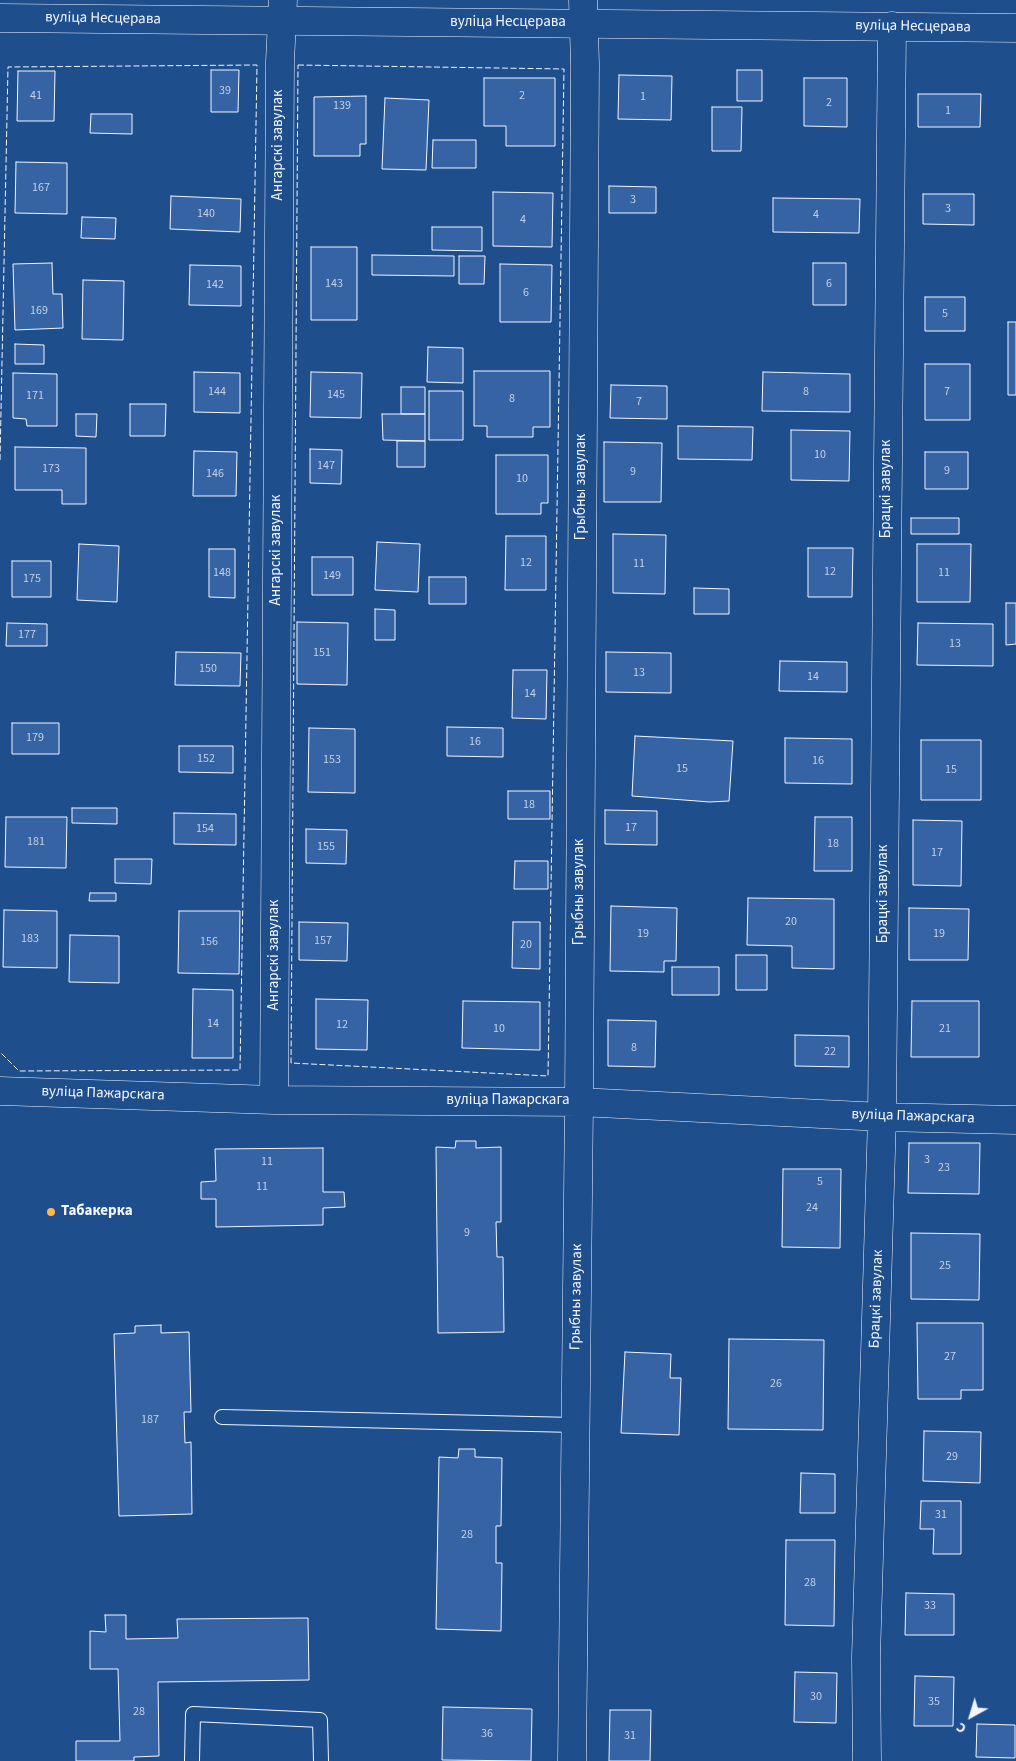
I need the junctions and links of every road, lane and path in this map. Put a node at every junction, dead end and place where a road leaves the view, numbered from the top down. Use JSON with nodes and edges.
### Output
{"nodes":[{"id":1,"x":282,"y":10,"type":"edge"},
{"id":2,"x":583,"y":12,"type":"edge"},
{"id":3,"x":0,"y":18,"type":"edge"},
{"id":4,"x":892,"y":26,"type":"junction"},
{"id":5,"x":1016,"y":28,"type":"edge"},
{"id":6,"x":0,"y":1091,"type":"edge"},
{"id":7,"x":274,"y":1100,"type":"junction"},
{"id":8,"x":579,"y":1102,"type":"junction"},
{"id":9,"x":882,"y":1117,"type":"junction"},
{"id":10,"x":1016,"y":1120,"type":"edge"},
{"id":11,"x":222,"y":1417,"type":"dead end"},
{"id":12,"x":575,"y":1425,"type":"junction"},
{"id":13,"x":192,"y":1761,"type":"edge"},
{"id":14,"x":321,"y":1761,"type":"edge"},
{"id":15,"x":572,"y":1761,"type":"edge"},
{"id":16,"x":867,"y":1761,"type":"edge"}],
"edges":[{"from":1,"to":2,"type":"street","name":"вуліца Несцерава"},
{"from":1,"to":3,"type":"street","name":"вуліца Несцерава"},
{"from":1,"to":7,"type":"street","name":"Ангарскі завулак"},
{"from":2,"to":4,"type":"street","name":"вуліца Несцерава"},
{"from":2,"to":8,"type":"street","name":"Грыбны завулак"},
{"from":4,"to":5,"type":"street","name":"вуліца Несцерава"},
{"from":4,"to":9,"type":"street","name":"Брацкі завулак"},
{"from":6,"to":7,"type":"street","name":"вуліца Пажарскага"},
{"from":7,"to":8,"type":"street","name":"вуліца Пажарскага"},
{"from":8,"to":9,"type":"street","name":"вуліца Пажарскага"},
{"from":8,"to":12,"type":"street","name":"Грыбны завулак"},
{"from":9,"to":10,"type":"street","name":"вуліца Пажарскага"},
{"from":9,"to":16,"type":"street","name":"Брацкі завулак"},
{"from":11,"to":12,"type":"lane"},
{"from":12,"to":15,"type":"street","name":"Грыбны завулак"},
{"from":13,"to":14,"type":"lane"}]}
